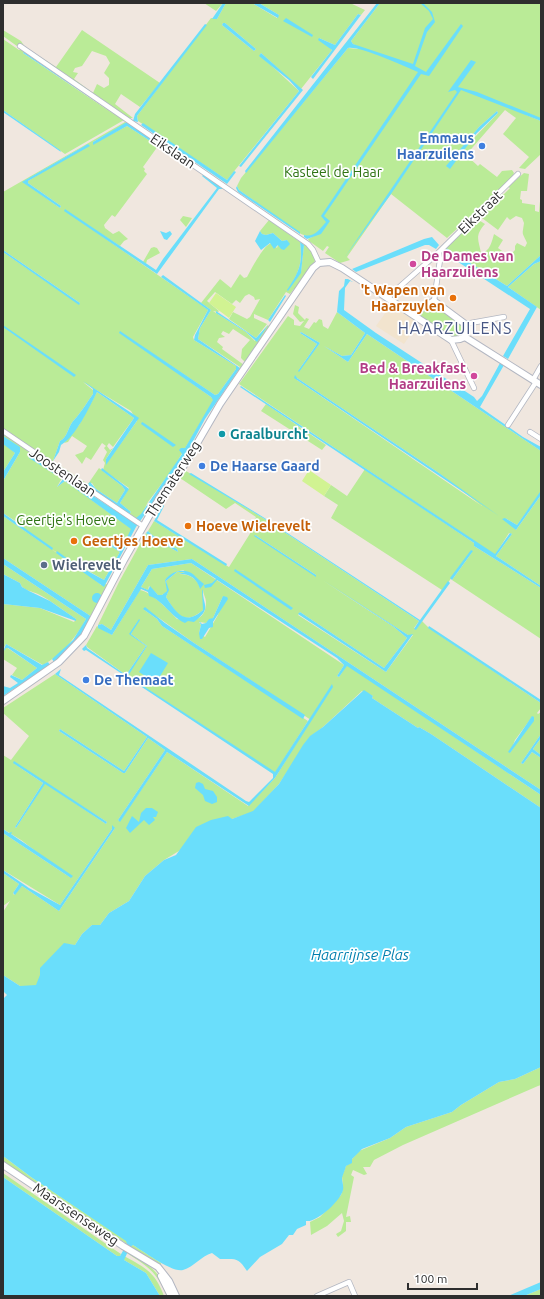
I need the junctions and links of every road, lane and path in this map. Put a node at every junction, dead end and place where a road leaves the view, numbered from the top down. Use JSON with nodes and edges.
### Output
{"nodes":[{"id":1,"x":20,"y":46,"type":"dead end"},
{"id":2,"x":518,"y":174,"type":"dead end"},
{"id":3,"x":439,"y":252,"type":"junction"},
{"id":4,"x":319,"y":263,"type":"junction"},
{"id":5,"x":388,"y":297,"type":"junction"},
{"id":6,"x":434,"y":301,"type":"junction"},
{"id":7,"x":412,"y":314,"type":"junction"},
{"id":8,"x":504,"y":317,"type":"dead end"},
{"id":9,"x":465,"y":324,"type":"junction"},
{"id":10,"x":465,"y":337,"type":"junction"},
{"id":11,"x":451,"y":340,"type":"junction"},
{"id":12,"x":541,"y":366,"type":"edge"},
{"id":13,"x":537,"y":382,"type":"edge"},
{"id":14,"x":474,"y":388,"type":"dead end"},
{"id":15,"x":508,"y":425,"type":"dead end"},
{"id":16,"x":3,"y":431,"type":"edge"},
{"id":17,"x":530,"y":432,"type":"dead end"},
{"id":18,"x":541,"y":439,"type":"edge"},
{"id":19,"x":141,"y":525,"type":"junction"},
{"id":20,"x":3,"y":701,"type":"edge"},
{"id":21,"x":3,"y":1165,"type":"edge"},
{"id":22,"x":150,"y":1262,"type":"junction"},
{"id":23,"x":171,"y":1296,"type":"edge"},
{"id":24,"x":176,"y":1296,"type":"edge"},
{"id":25,"x":317,"y":1296,"type":"edge"},
{"id":26,"x":355,"y":1296,"type":"edge"}],
"edges":[{"from":1,"to":4,"type":"street","name":"Eikslaan"},
{"from":2,"to":3,"type":"street","name":"Eikstraat"},
{"from":3,"to":5,"type":"street","name":"Eikstraat"},
{"from":3,"to":6,"type":"street"},
{"from":4,"to":5,"type":"street"},
{"from":4,"to":19,"type":"street","name":"Thematerweg"},
{"from":5,"to":7,"type":"street"},
{"from":6,"to":7,"type":"street"},
{"from":6,"to":9,"type":"street"},
{"from":7,"to":11,"type":"street"},
{"from":8,"to":9,"type":"street"},
{"from":9,"to":10,"type":"street"},
{"from":10,"to":11,"type":"street"},
{"from":10,"to":13,"type":"street"},
{"from":11,"to":14,"type":"street"},
{"from":12,"to":13,"type":"street"},
{"from":13,"to":15,"type":"street"},
{"from":16,"to":19,"type":"street","name":"Joostenlaan"},
{"from":17,"to":18,"type":"street"},
{"from":19,"to":20,"type":"street","name":"Thematerweg"},
{"from":21,"to":22,"type":"street","name":"Maarssenseweg"},
{"from":22,"to":23,"type":"street","name":"Maarssenseweg"},
{"from":22,"to":24,"type":"street","name":"Maarssenseweg"},
{"from":25,"to":26,"type":"street"}]}
